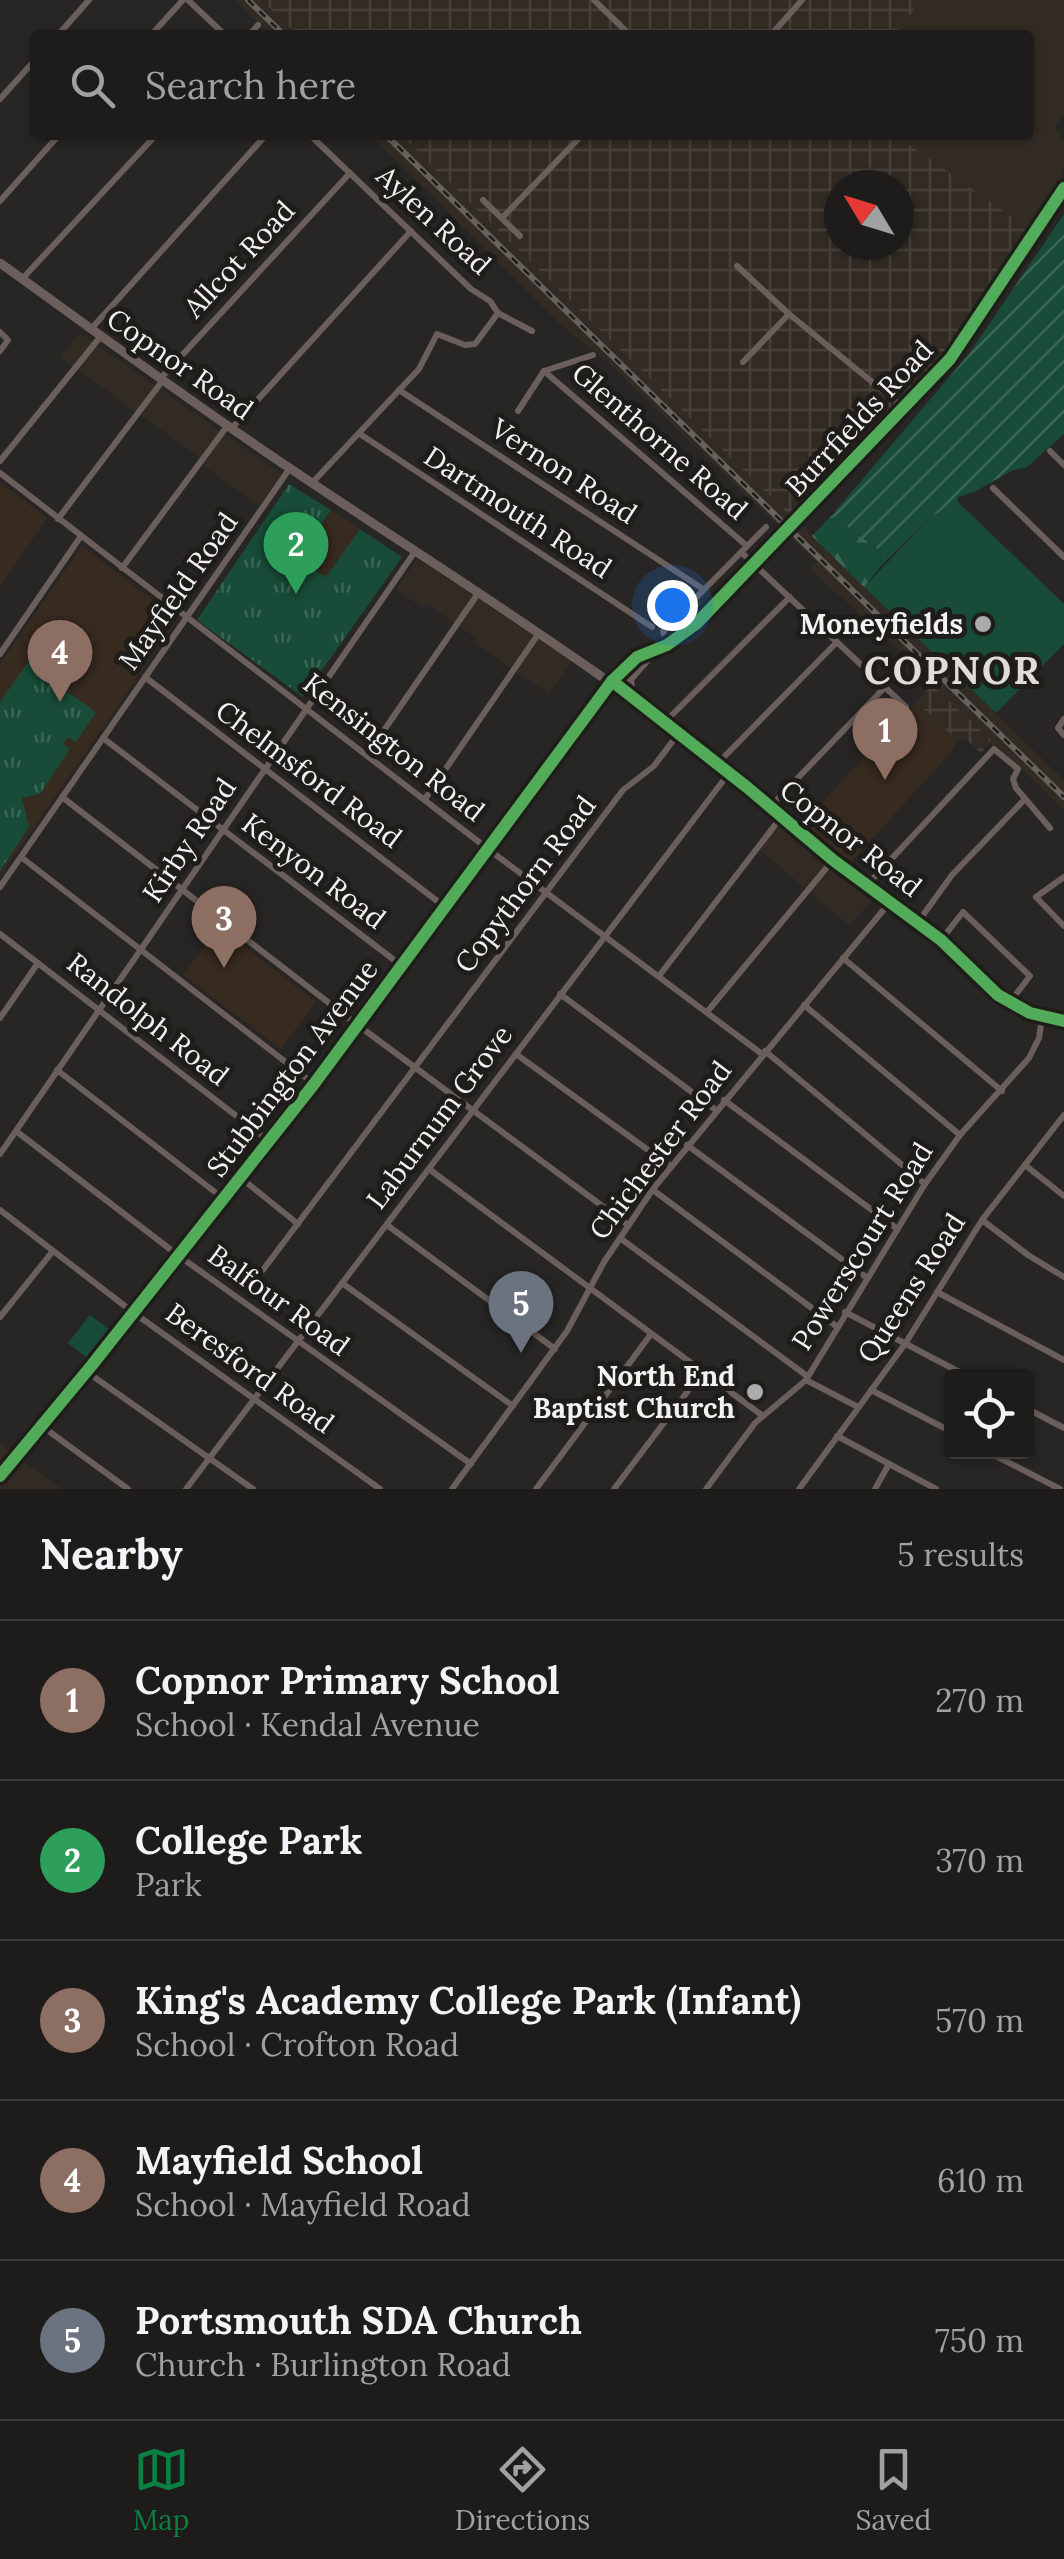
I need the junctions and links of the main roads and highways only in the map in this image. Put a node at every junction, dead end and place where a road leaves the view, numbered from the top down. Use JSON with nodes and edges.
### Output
{"nodes":[{"id":1,"x":0,"y":263,"type":"edge"},
{"id":2,"x":1064,"y":1021,"type":"edge"}],
"edges":[{"from":1,"to":2,"type":"main road","name":"Copnor Road"}]}
